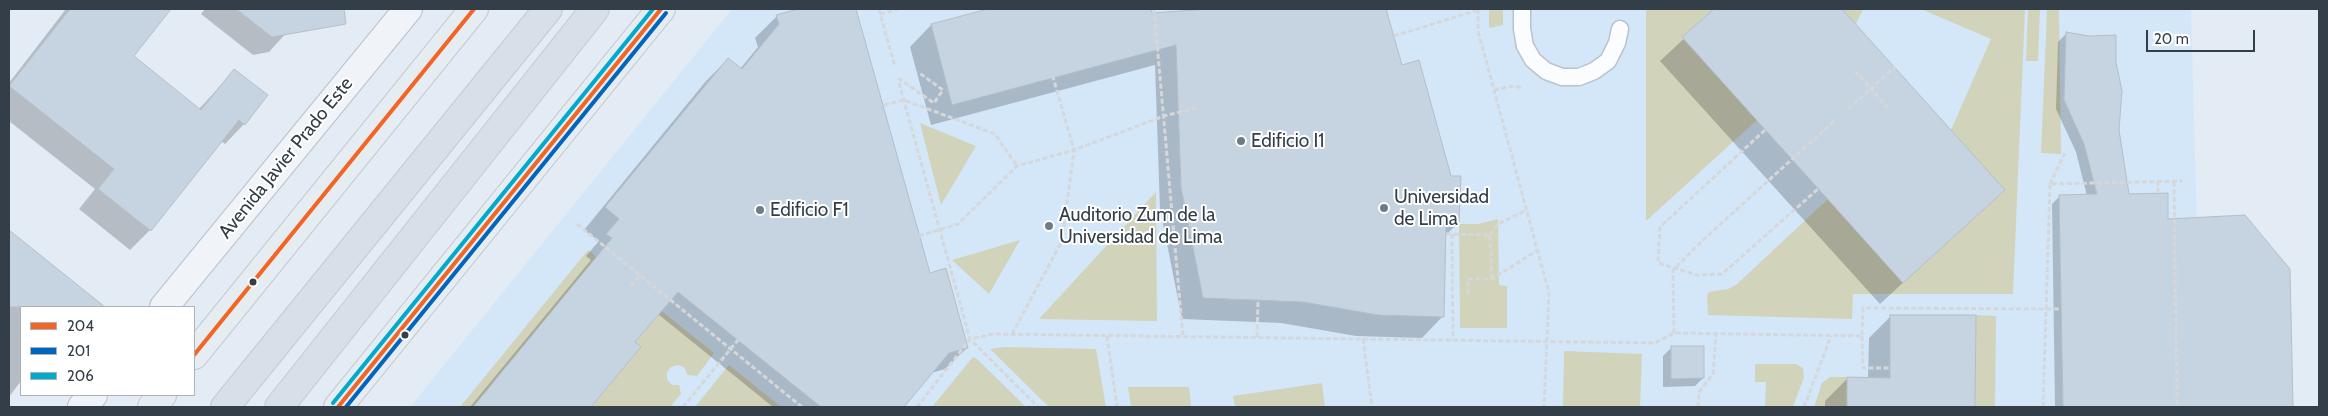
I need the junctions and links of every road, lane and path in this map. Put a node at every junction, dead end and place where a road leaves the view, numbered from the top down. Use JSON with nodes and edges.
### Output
{"nodes":[{"id":1,"x":408,"y":9,"type":"edge"},
{"id":2,"x":474,"y":9,"type":"edge"},
{"id":3,"x":548,"y":9,"type":"edge"},
{"id":4,"x":595,"y":9,"type":"edge"},
{"id":5,"x":661,"y":9,"type":"edge"},
{"id":6,"x":879,"y":9,"type":"edge"},
{"id":7,"x":899,"y":9,"type":"edge"},
{"id":8,"x":1154,"y":9,"type":"edge"},
{"id":9,"x":1478,"y":9,"type":"edge"},
{"id":10,"x":1522,"y":9,"type":"edge"},
{"id":11,"x":880,"y":14,"type":"junction"},
{"id":12,"x":1620,"y":29,"type":"dead end"},
{"id":13,"x":1394,"y":36,"type":"dead end"},
{"id":14,"x":1895,"y":67,"type":"dead end"},
{"id":15,"x":895,"y":68,"type":"dead end"},
{"id":16,"x":1855,"y":71,"type":"dead end"},
{"id":17,"x":918,"y":72,"type":"dead end"},
{"id":18,"x":1053,"y":77,"type":"dead end"},
{"id":19,"x":898,"y":78,"type":"dead end"},
{"id":20,"x":899,"y":83,"type":"dead end"},
{"id":21,"x":1870,"y":89,"type":"junction"},
{"id":22,"x":904,"y":100,"type":"junction"},
{"id":23,"x":884,"y":105,"type":"dead end"},
{"id":24,"x":1196,"y":108,"type":"dead end"},
{"id":25,"x":1888,"y":108,"type":"dead end"},
{"id":26,"x":1848,"y":109,"type":"dead end"},
{"id":27,"x":1164,"y":116,"type":"junction"},
{"id":28,"x":1835,"y":120,"type":"dead end"},
{"id":29,"x":1765,"y":130,"type":"dead end"},
{"id":30,"x":1074,"y":150,"type":"junction"},
{"id":31,"x":2065,"y":153,"type":"dead end"},
{"id":32,"x":1017,"y":166,"type":"junction"},
{"id":33,"x":2182,"y":181,"type":"dead end"},
{"id":34,"x":2158,"y":182,"type":"junction"},
{"id":35,"x":2174,"y":182,"type":"junction"},
{"id":36,"x":2050,"y":184,"type":"junction"},
{"id":37,"x":1818,"y":188,"type":"dead end"},
{"id":38,"x":2158,"y":193,"type":"dead end"},
{"id":39,"x":1527,"y":210,"type":"junction"},
{"id":40,"x":577,"y":224,"type":"dead end"},
{"id":41,"x":939,"y":229,"type":"junction"},
{"id":42,"x":1446,"y":234,"type":"dead end"},
{"id":43,"x":1452,"y":234,"type":"junction"},
{"id":44,"x":1490,"y":234,"type":"junction"},
{"id":45,"x":919,"y":236,"type":"dead end"},
{"id":46,"x":1538,"y":250,"type":"junction"},
{"id":47,"x":1673,"y":270,"type":"junction"},
{"id":48,"x":640,"y":275,"type":"junction"},
{"id":49,"x":1492,"y":279,"type":"junction"},
{"id":50,"x":632,"y":286,"type":"dead end"},
{"id":51,"x":1468,"y":294,"type":"dead end"},
{"id":52,"x":1258,"y":301,"type":"dead end"},
{"id":53,"x":165,"y":306,"type":"edge"},
{"id":54,"x":2046,"y":309,"type":"junction"},
{"id":55,"x":2061,"y":309,"type":"dead end"},
{"id":56,"x":1674,"y":333,"type":"junction"},
{"id":57,"x":1012,"y":334,"type":"junction"},
{"id":58,"x":1716,"y":334,"type":"junction"},
{"id":59,"x":1107,"y":336,"type":"junction"},
{"id":60,"x":1831,"y":336,"type":"junction"},
{"id":61,"x":1862,"y":336,"type":"junction"},
{"id":62,"x":1183,"y":337,"type":"junction"},
{"id":63,"x":1258,"y":338,"type":"junction"},
{"id":64,"x":970,"y":339,"type":"junction"},
{"id":65,"x":1363,"y":339,"type":"junction"},
{"id":66,"x":738,"y":340,"type":"dead end"},
{"id":67,"x":1452,"y":340,"type":"junction"},
{"id":68,"x":1547,"y":341,"type":"junction"},
{"id":69,"x":731,"y":348,"type":"junction"},
{"id":70,"x":195,"y":354,"type":"edge"},
{"id":71,"x":1890,"y":368,"type":"dead end"},
{"id":72,"x":92,"y":396,"type":"edge"},
{"id":73,"x":161,"y":396,"type":"edge"},
{"id":74,"x":82,"y":407,"type":"edge"},
{"id":75,"x":152,"y":407,"type":"edge"},
{"id":76,"x":225,"y":407,"type":"edge"},
{"id":77,"x":279,"y":407,"type":"edge"},
{"id":78,"x":338,"y":407,"type":"edge"},
{"id":79,"x":683,"y":407,"type":"edge"},
{"id":80,"x":802,"y":407,"type":"edge"},
{"id":81,"x":917,"y":407,"type":"edge"},
{"id":82,"x":1038,"y":407,"type":"edge"},
{"id":83,"x":1118,"y":407,"type":"edge"},
{"id":84,"x":1372,"y":407,"type":"edge"},
{"id":85,"x":1544,"y":407,"type":"edge"},
{"id":86,"x":1698,"y":407,"type":"edge"},
{"id":87,"x":1804,"y":407,"type":"edge"},
{"id":88,"x":2043,"y":407,"type":"edge"},
{"id":89,"x":2177,"y":407,"type":"edge"}],
"edges":[{"from":1,"to":53,"type":"main road","name":"Avenida Javier Prado Este"},
{"from":2,"to":70,"type":"main road"},
{"from":3,"to":76,"type":"highway"},
{"from":4,"to":77,"type":"highway"},
{"from":5,"to":78,"type":"main road"},
{"from":6,"to":11,"type":"path"},
{"from":7,"to":11,"type":"path"},
{"from":8,"to":27,"type":"path"},
{"from":9,"to":13,"type":"path"},
{"from":9,"to":39,"type":"path"},
{"from":10,"to":12,"type":"lane"},
{"from":11,"to":15,"type":"path"},
{"from":14,"to":21,"type":"path"},
{"from":16,"to":21,"type":"path"},
{"from":17,"to":19,"type":"path"},
{"from":18,"to":30,"type":"path"},
{"from":20,"to":22,"type":"path"},
{"from":21,"to":25,"type":"path"},
{"from":21,"to":26,"type":"path"},
{"from":22,"to":23,"type":"path"},
{"from":22,"to":32,"type":"path"},
{"from":22,"to":41,"type":"path"},
{"from":24,"to":27,"type":"path"},
{"from":27,"to":30,"type":"path"},
{"from":27,"to":62,"type":"path"},
{"from":28,"to":47,"type":"path"},
{"from":29,"to":47,"type":"path"},
{"from":30,"to":32,"type":"path"},
{"from":30,"to":57,"type":"path"},
{"from":31,"to":36,"type":"path"},
{"from":32,"to":41,"type":"path"},
{"from":33,"to":35,"type":"path"},
{"from":34,"to":35,"type":"path"},
{"from":34,"to":36,"type":"path"},
{"from":34,"to":38,"type":"path"},
{"from":35,"to":89,"type":"path"},
{"from":36,"to":54,"type":"path"},
{"from":37,"to":47,"type":"path"},
{"from":39,"to":44,"type":"path"},
{"from":39,"to":46,"type":"path"},
{"from":40,"to":48,"type":"path"},
{"from":41,"to":45,"type":"path"},
{"from":41,"to":64,"type":"path"},
{"from":42,"to":43,"type":"path"},
{"from":43,"to":44,"type":"path"},
{"from":43,"to":67,"type":"path"},
{"from":44,"to":49,"type":"path"},
{"from":46,"to":49,"type":"path"},
{"from":46,"to":68,"type":"path"},
{"from":47,"to":56,"type":"path"},
{"from":48,"to":50,"type":"path"},
{"from":48,"to":69,"type":"path"},
{"from":49,"to":51,"type":"path"},
{"from":52,"to":63,"type":"path"},
{"from":54,"to":55,"type":"path"},
{"from":54,"to":61,"type":"path"},
{"from":54,"to":88,"type":"path"},
{"from":56,"to":58,"type":"path"},
{"from":56,"to":68,"type":"path"},
{"from":57,"to":59,"type":"path"},
{"from":57,"to":64,"type":"path"},
{"from":58,"to":60,"type":"path"},
{"from":58,"to":86,"type":"path"},
{"from":59,"to":62,"type":"path"},
{"from":59,"to":83,"type":"path"},
{"from":60,"to":61,"type":"path"},
{"from":60,"to":87,"type":"path"},
{"from":61,"to":71,"type":"path"},
{"from":62,"to":63,"type":"path"},
{"from":63,"to":65,"type":"path"},
{"from":64,"to":81,"type":"path"},
{"from":64,"to":82,"type":"path"},
{"from":65,"to":67,"type":"path"},
{"from":65,"to":84,"type":"path"},
{"from":66,"to":69,"type":"path"},
{"from":67,"to":68,"type":"path"},
{"from":68,"to":85,"type":"path"},
{"from":69,"to":79,"type":"path"},
{"from":69,"to":80,"type":"path"},
{"from":72,"to":74,"type":"main road"},
{"from":73,"to":75,"type":"main road"}]}
